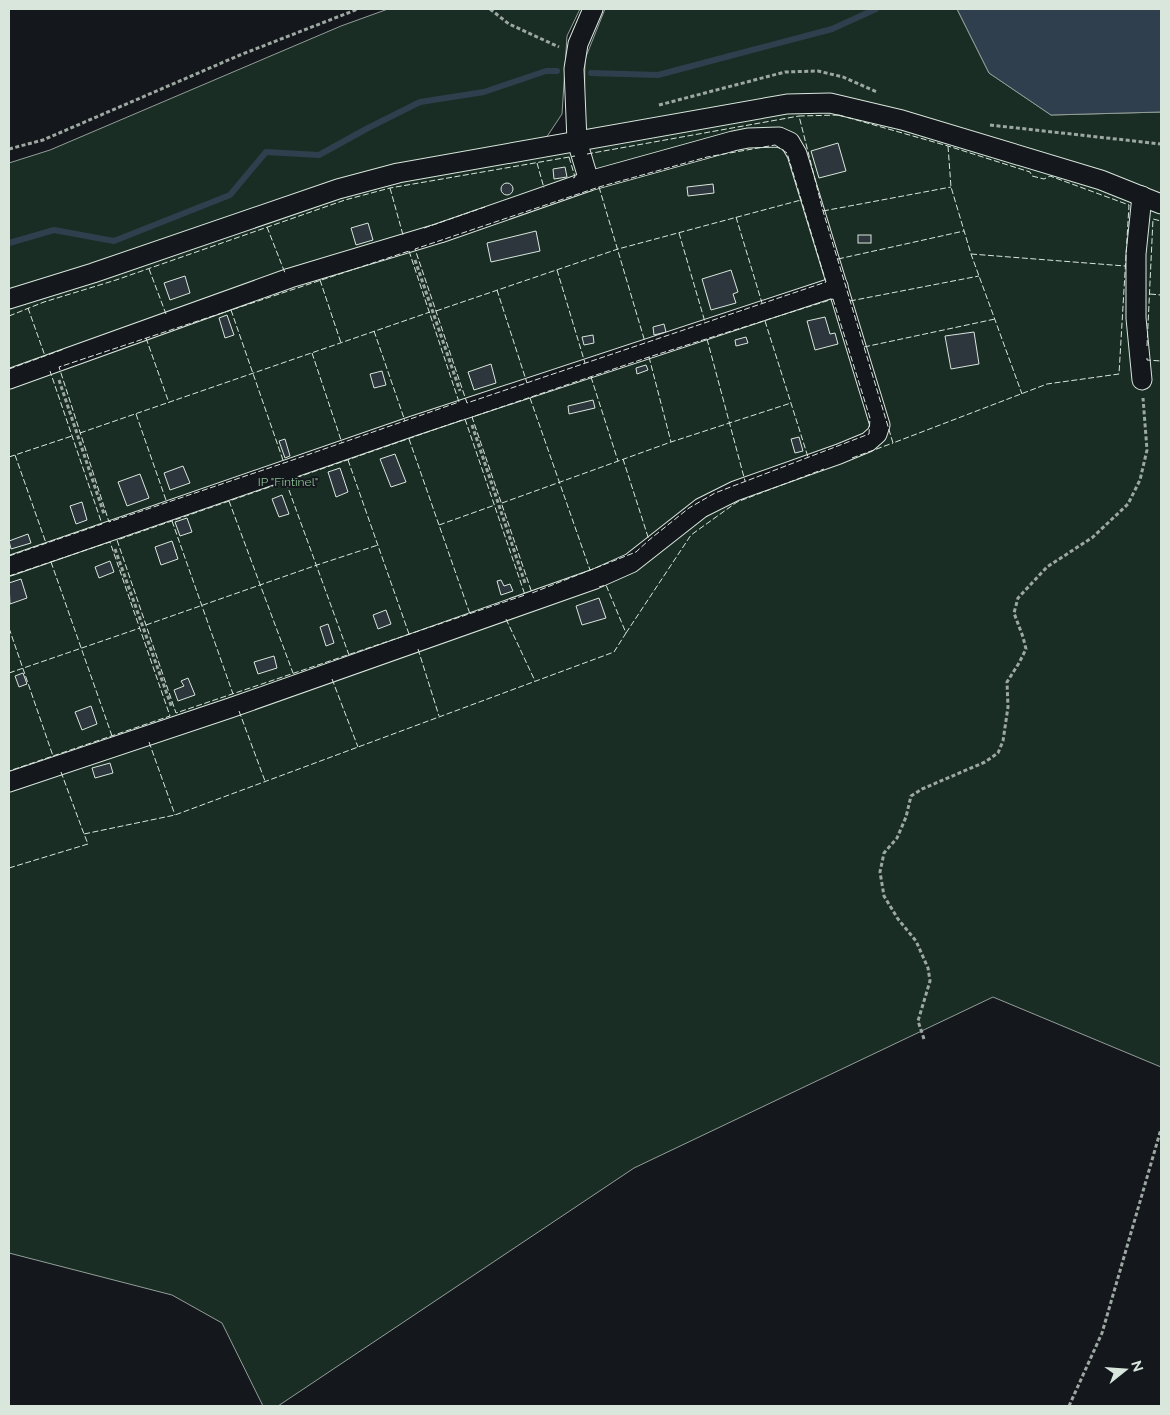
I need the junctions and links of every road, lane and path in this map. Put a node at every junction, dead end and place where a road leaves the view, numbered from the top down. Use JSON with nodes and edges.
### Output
{"nodes":[{"id":1,"x":358,"y":9,"type":"edge"},
{"id":2,"x":490,"y":9,"type":"edge"},
{"id":3,"x":593,"y":9,"type":"edge"},
{"id":4,"x":575,"y":59,"type":"junction"},
{"id":5,"x":577,"y":141,"type":"junction"},
{"id":6,"x":9,"y":149,"type":"edge"},
{"id":7,"x":589,"y":181,"type":"junction"},
{"id":8,"x":1142,"y":196,"type":"junction"},
{"id":9,"x":1161,"y":204,"type":"edge"},
{"id":10,"x":838,"y":286,"type":"junction"},
{"id":11,"x":9,"y":298,"type":"edge"},
{"id":12,"x":9,"y":379,"type":"edge"},
{"id":13,"x":1142,"y":380,"type":"joint"},
{"id":14,"x":9,"y":566,"type":"edge"},
{"id":15,"x":9,"y":782,"type":"edge"},
{"id":16,"x":924,"y":1039,"type":"dead end"},
{"id":17,"x":1161,"y":1129,"type":"edge"},
{"id":18,"x":1069,"y":1406,"type":"edge"}],
"edges":[{"from":1,"to":6,"type":"path"},
{"from":2,"to":4,"type":"path"},
{"from":3,"to":4,"type":"street"},
{"from":4,"to":5,"type":"street"},
{"from":5,"to":7,"type":"street"},
{"from":5,"to":8,"type":"street"},
{"from":5,"to":11,"type":"street"},
{"from":7,"to":10,"type":"street"},
{"from":7,"to":12,"type":"street"},
{"from":8,"to":9,"type":"street"},
{"from":8,"to":13,"type":"street"},
{"from":10,"to":14,"type":"street"},
{"from":10,"to":15,"type":"street"},
{"from":13,"to":16,"type":"path"},
{"from":17,"to":18,"type":"path"}]}
